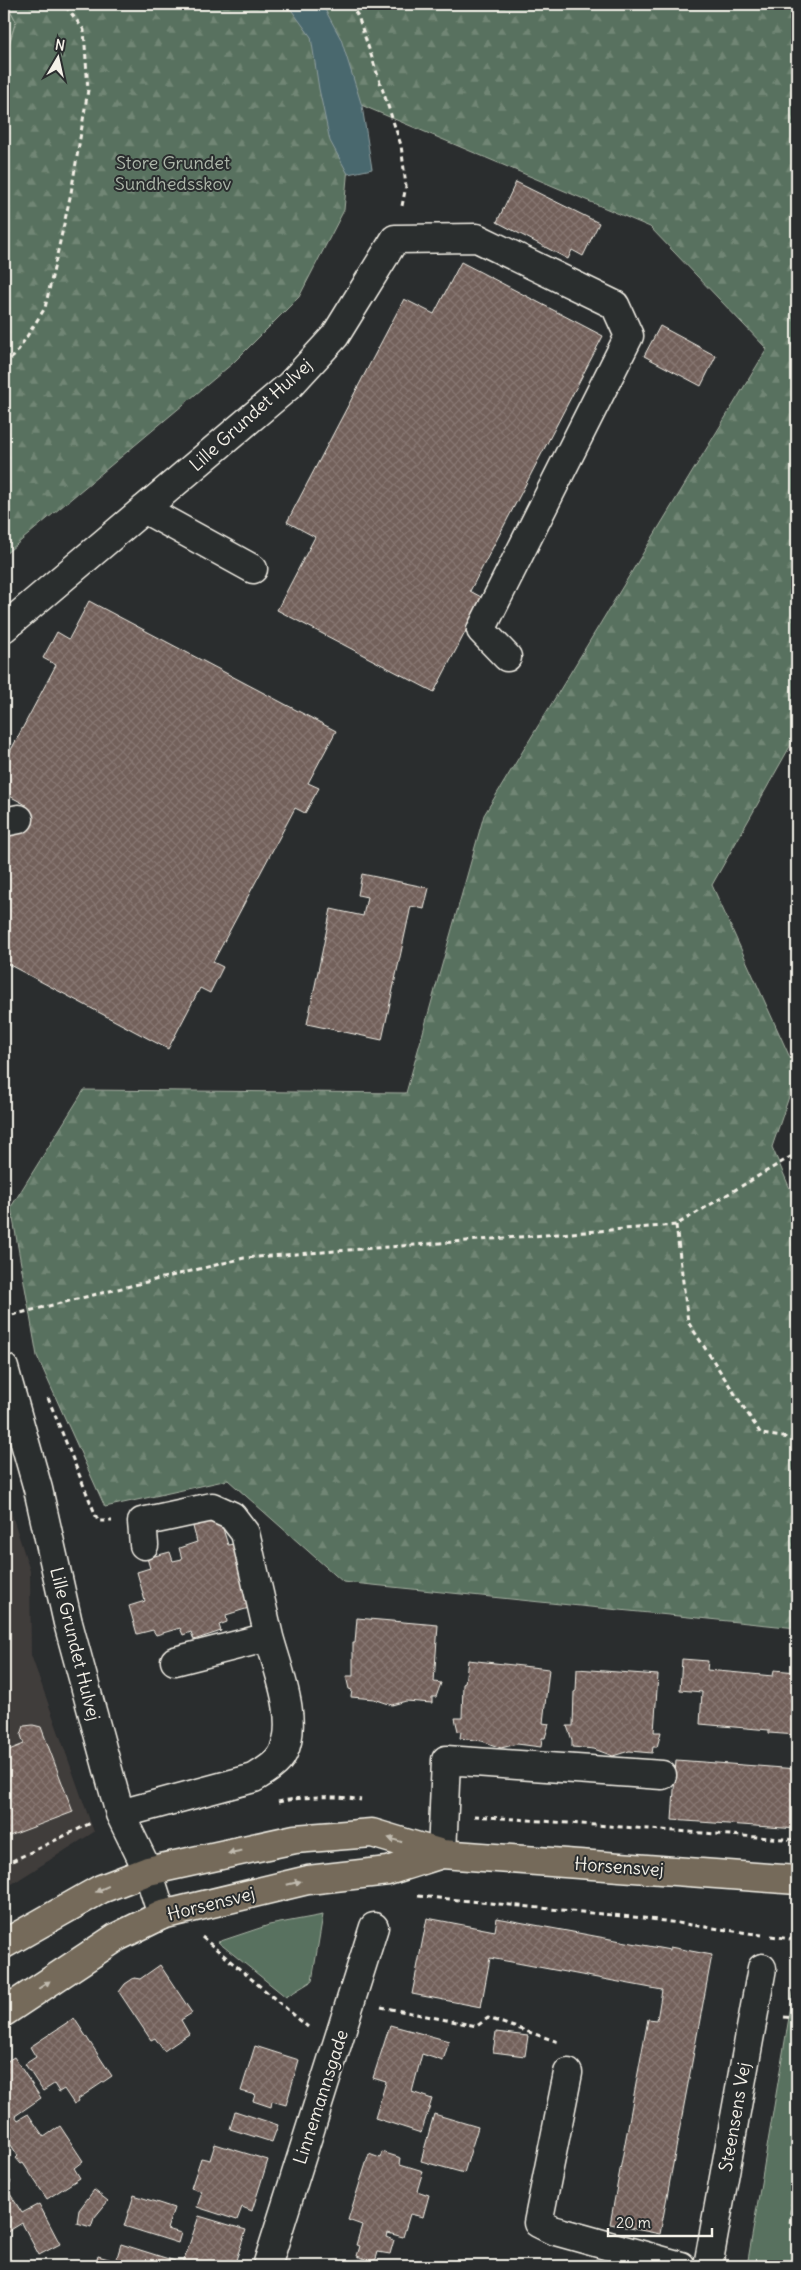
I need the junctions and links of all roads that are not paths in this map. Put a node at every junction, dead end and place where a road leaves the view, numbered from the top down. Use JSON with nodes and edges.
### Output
{"nodes":[{"id":1,"x":144,"y":509,"type":"junction"},
{"id":2,"x":253,"y":569,"type":"dead end"},
{"id":3,"x":4,"y":628,"type":"edge"},
{"id":4,"x":507,"y":657,"type":"dead end"},
{"id":5,"x":4,"y":1368,"type":"edge"},
{"id":6,"x":9,"y":1405,"type":"edge"},
{"id":7,"x":143,"y":1534,"type":"road end"},
{"id":8,"x":269,"y":1637,"type":"junction"},
{"id":9,"x":176,"y":1661,"type":"dead end"},
{"id":10,"x":662,"y":1775,"type":"dead end"},
{"id":11,"x":120,"y":1814,"type":"junction"},
{"id":12,"x":442,"y":1854,"type":"junction"},
{"id":13,"x":148,"y":1871,"type":"junction"},
{"id":14,"x":797,"y":1880,"type":"edge"},
{"id":15,"x":162,"y":1915,"type":"junction"},
{"id":16,"x":374,"y":1927,"type":"dead end"},
{"id":17,"x":4,"y":1944,"type":"edge"},
{"id":18,"x":762,"y":1968,"type":"dead end"},
{"id":19,"x":4,"y":2012,"type":"edge"},
{"id":20,"x":568,"y":2073,"type":"road end"},
{"id":21,"x":267,"y":2266,"type":"edge"},
{"id":22,"x":681,"y":2266,"type":"edge"},
{"id":23,"x":708,"y":2266,"type":"edge"}],
"edges":[{"from":1,"to":2,"type":"street"},
{"from":1,"to":3,"type":"street","name":"Lille Grundet Hulvej"},
{"from":1,"to":4,"type":"street","name":"Lille Grundet Hulvej"},
{"from":5,"to":6,"type":"street","name":"Lille Grundet Hulvej"},
{"from":6,"to":11,"type":"street","name":"Lille Grundet Hulvej"},
{"from":7,"to":8,"type":"street"},
{"from":8,"to":9,"type":"street"},
{"from":8,"to":11,"type":"street"},
{"from":10,"to":12,"type":"street"},
{"from":11,"to":13,"type":"street","name":"Lille Grundet Hulvej"},
{"from":12,"to":13,"type":"main road","name":"Horsensvej","one_way":true},
{"from":12,"to":14,"type":"main road","name":"Horsensvej"},
{"from":15,"to":12,"type":"main road","name":"Horsensvej","one_way":true},
{"from":13,"to":15,"type":"street","name":"Lille Grundet Hulvej"},
{"from":13,"to":17,"type":"main road","name":"Horsensvej","one_way":true},
{"from":19,"to":15,"type":"main road","name":"Horsensvej","one_way":true},
{"from":16,"to":21,"type":"street","name":"Linnemannsgade"},
{"from":18,"to":23,"type":"street","name":"Steensens Vej"},
{"from":20,"to":22,"type":"street"}]}
